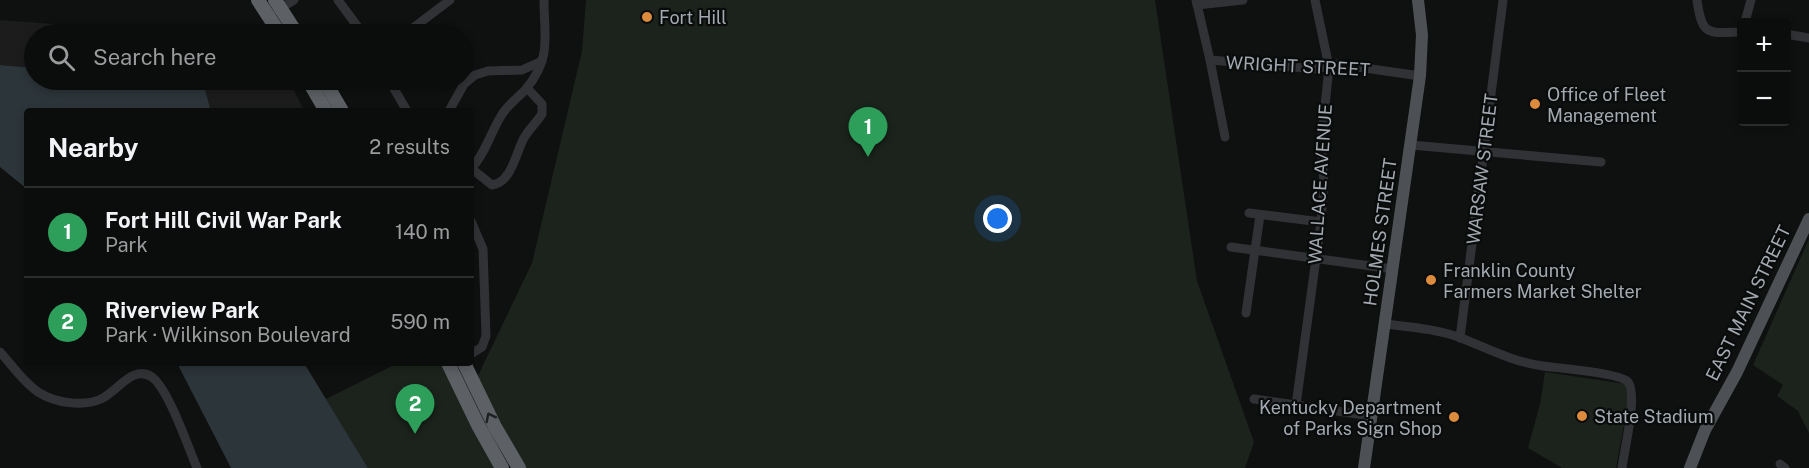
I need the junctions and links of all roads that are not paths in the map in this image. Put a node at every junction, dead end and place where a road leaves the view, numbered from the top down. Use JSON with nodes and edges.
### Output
{"nodes":[{"id":1,"x":258,"y":0,"type":"edge"},
{"id":2,"x":294,"y":0,"type":"edge"},
{"id":3,"x":338,"y":0,"type":"edge"},
{"id":4,"x":450,"y":0,"type":"edge"},
{"id":5,"x":544,"y":0,"type":"edge"},
{"id":6,"x":1243,"y":0,"type":"edge"},
{"id":7,"x":1314,"y":0,"type":"edge"},
{"id":8,"x":1418,"y":0,"type":"edge"},
{"id":9,"x":1503,"y":0,"type":"edge"},
{"id":10,"x":1697,"y":0,"type":"edge"},
{"id":11,"x":1750,"y":0,"type":"edge"},
{"id":12,"x":1196,"y":3,"type":"edge"},
{"id":13,"x":274,"y":8,"type":"edge"},
{"id":14,"x":1746,"y":18,"type":"edge"},
{"id":15,"x":278,"y":24,"type":"edge"},
{"id":16,"x":288,"y":24,"type":"edge"},
{"id":17,"x":356,"y":24,"type":"edge"},
{"id":18,"x":418,"y":24,"type":"edge"},
{"id":19,"x":1737,"y":32,"type":"edge"},
{"id":20,"x":1791,"y":35,"type":"edge"},
{"id":21,"x":1809,"y":38,"type":"edge"},
{"id":22,"x":543,"y":60,"type":"junction"},
{"id":23,"x":1210,"y":60,"type":"junction"},
{"id":24,"x":1329,"y":67,"type":"junction"},
{"id":25,"x":528,"y":68,"type":"junction"},
{"id":26,"x":474,"y":76,"type":"edge"},
{"id":27,"x":1420,"y":76,"type":"junction"},
{"id":28,"x":533,"y":77,"type":"junction"},
{"id":29,"x":527,"y":88,"type":"junction"},
{"id":30,"x":314,"y":90,"type":"edge"},
{"id":31,"x":330,"y":90,"type":"edge"},
{"id":32,"x":395,"y":90,"type":"edge"},
{"id":33,"x":461,"y":90,"type":"edge"},
{"id":34,"x":324,"y":108,"type":"edge"},
{"id":35,"x":340,"y":108,"type":"edge"},
{"id":36,"x":405,"y":108,"type":"edge"},
{"id":37,"x":451,"y":108,"type":"edge"},
{"id":38,"x":1225,"y":137,"type":"dead end"},
{"id":39,"x":1411,"y":145,"type":"junction"},
{"id":40,"x":1485,"y":152,"type":"junction"},
{"id":41,"x":1601,"y":162,"type":"dead end"},
{"id":42,"x":474,"y":166,"type":"edge"},
{"id":43,"x":474,"y":171,"type":"edge"},
{"id":44,"x":1249,"y":213,"type":"dead end"},
{"id":45,"x":1260,"y":215,"type":"junction"},
{"id":46,"x":1809,"y":219,"type":"edge"},
{"id":47,"x":1321,"y":222,"type":"junction"},
{"id":48,"x":474,"y":228,"type":"edge"},
{"id":49,"x":1231,"y":247,"type":"dead end"},
{"id":50,"x":1255,"y":250,"type":"junction"},
{"id":51,"x":1316,"y":258,"type":"junction"},
{"id":52,"x":1393,"y":269,"type":"junction"},
{"id":53,"x":1246,"y":313,"type":"dead end"},
{"id":54,"x":1385,"y":324,"type":"junction"},
{"id":55,"x":1460,"y":338,"type":"junction"},
{"id":56,"x":0,"y":352,"type":"edge"},
{"id":57,"x":474,"y":352,"type":"edge"},
{"id":58,"x":449,"y":366,"type":"edge"},
{"id":59,"x":465,"y":366,"type":"edge"},
{"id":60,"x":1254,"y":399,"type":"dead end"},
{"id":61,"x":1296,"y":405,"type":"junction"},
{"id":62,"x":1371,"y":416,"type":"junction"},
{"id":63,"x":197,"y":468,"type":"edge"},
{"id":64,"x":502,"y":468,"type":"edge"},
{"id":65,"x":519,"y":468,"type":"edge"},
{"id":66,"x":1364,"y":468,"type":"edge"},
{"id":67,"x":1622,"y":468,"type":"edge"},
{"id":68,"x":1690,"y":468,"type":"edge"}],
"edges":[{"from":1,"to":13,"type":"highway"},
{"from":2,"to":13,"type":"street"},
{"from":3,"to":17,"type":"street"},
{"from":4,"to":18,"type":"street"},
{"from":5,"to":22,"type":"street"},
{"from":6,"to":12,"type":"street"},
{"from":7,"to":24,"type":"street","name":"WALLACE AVENUE"},
{"from":8,"to":27,"type":"main road","name":"HOLMES STREET"},
{"from":9,"to":40,"type":"street","name":"WARSAW STREET"},
{"from":10,"to":19,"type":"street"},
{"from":11,"to":14,"type":"street"},
{"from":12,"to":23,"type":"street"},
{"from":13,"to":15,"type":"highway"},
{"from":13,"to":16,"type":"highway"},
{"from":20,"to":21,"type":"street"},
{"from":22,"to":25,"type":"street"},
{"from":22,"to":28,"type":"street"},
{"from":23,"to":24,"type":"street","name":"WRIGHT STREET"},
{"from":23,"to":38,"type":"street"},
{"from":24,"to":27,"type":"street","name":"WRIGHT STREET"},
{"from":24,"to":47,"type":"street","name":"WALLACE AVENUE"},
{"from":25,"to":26,"type":"street"},
{"from":25,"to":28,"type":"street"},
{"from":27,"to":39,"type":"main road","name":"HOLMES STREET"},
{"from":28,"to":29,"type":"street"},
{"from":29,"to":42,"type":"street"},
{"from":29,"to":43,"type":"street"},
{"from":30,"to":34,"type":"highway"},
{"from":31,"to":35,"type":"highway"},
{"from":32,"to":36,"type":"street"},
{"from":33,"to":37,"type":"street"},
{"from":39,"to":40,"type":"street"},
{"from":39,"to":52,"type":"main road","name":"HOLMES STREET"},
{"from":40,"to":41,"type":"street"},
{"from":40,"to":55,"type":"street","name":"WARSAW STREET"},
{"from":44,"to":45,"type":"street"},
{"from":45,"to":47,"type":"street"},
{"from":45,"to":50,"type":"street"},
{"from":46,"to":68,"type":"main road","name":"EAST MAIN STREET"},
{"from":47,"to":51,"type":"street","name":"WALLACE AVENUE"},
{"from":48,"to":57,"type":"street"},
{"from":49,"to":50,"type":"street"},
{"from":50,"to":51,"type":"street"},
{"from":50,"to":53,"type":"street"},
{"from":51,"to":52,"type":"street"},
{"from":51,"to":61,"type":"street","name":"WALLACE AVENUE"},
{"from":52,"to":54,"type":"main road","name":"HOLMES STREET"},
{"from":54,"to":55,"type":"street"},
{"from":54,"to":62,"type":"main road","name":"HOLMES STREET"},
{"from":55,"to":67,"type":"street"},
{"from":56,"to":63,"type":"street"},
{"from":58,"to":64,"type":"highway"},
{"from":65,"to":59,"type":"highway","one_way":true},
{"from":60,"to":61,"type":"street"},
{"from":61,"to":62,"type":"street"},
{"from":62,"to":66,"type":"main road","name":"HOLMES STREET"}]}
